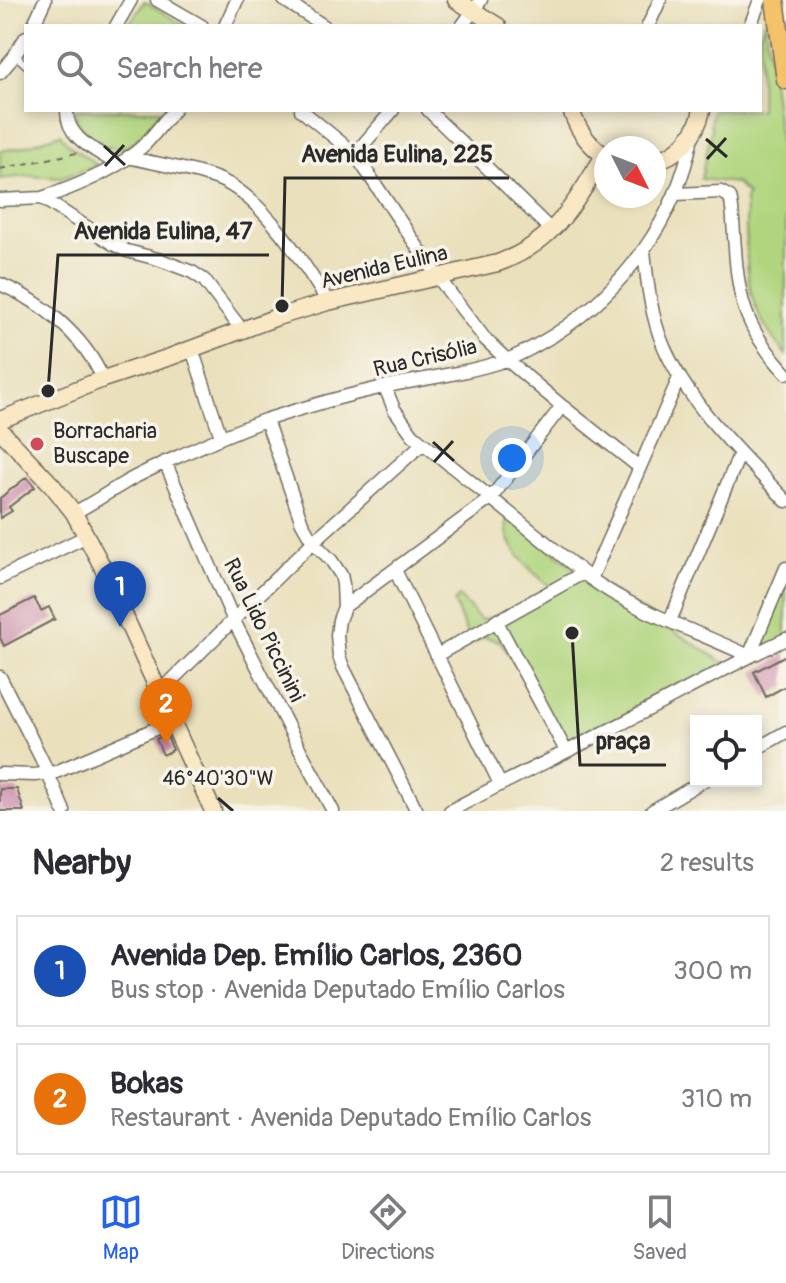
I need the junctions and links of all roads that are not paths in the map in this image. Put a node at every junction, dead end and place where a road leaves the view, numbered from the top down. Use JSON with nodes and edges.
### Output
{"nodes":[{"id":1,"x":45,"y":0,"type":"edge"},
{"id":2,"x":131,"y":0,"type":"edge"},
{"id":3,"x":157,"y":0,"type":"edge"},
{"id":4,"x":237,"y":0,"type":"edge"},
{"id":5,"x":284,"y":0,"type":"edge"},
{"id":6,"x":456,"y":0,"type":"edge"},
{"id":7,"x":660,"y":0,"type":"edge"},
{"id":8,"x":760,"y":0,"type":"edge"},
{"id":9,"x":775,"y":0,"type":"edge"},
{"id":10,"x":477,"y":6,"type":"edge"},
{"id":11,"x":34,"y":24,"type":"edge"},
{"id":12,"x":117,"y":24,"type":"edge"},
{"id":13,"x":199,"y":24,"type":"edge"},
{"id":14,"x":226,"y":24,"type":"edge"},
{"id":15,"x":321,"y":24,"type":"edge"},
{"id":16,"x":464,"y":24,"type":"edge"},
{"id":17,"x":496,"y":24,"type":"edge"},
{"id":18,"x":649,"y":24,"type":"edge"},
{"id":19,"x":751,"y":24,"type":"edge"},
{"id":20,"x":24,"y":40,"type":"edge"},
{"id":21,"x":15,"y":55,"type":"junction"},
{"id":22,"x":24,"y":63,"type":"edge"},
{"id":23,"x":0,"y":73,"type":"edge"},
{"id":24,"x":786,"y":80,"type":"edge"},
{"id":25,"x":67,"y":112,"type":"edge"},
{"id":26,"x":172,"y":112,"type":"edge"},
{"id":27,"x":303,"y":112,"type":"edge"},
{"id":28,"x":391,"y":112,"type":"edge"},
{"id":29,"x":430,"y":112,"type":"edge"},
{"id":30,"x":572,"y":112,"type":"edge"},
{"id":31,"x":702,"y":112,"type":"edge"},
{"id":32,"x":692,"y":136,"type":"junction"},
{"id":33,"x":594,"y":148,"type":"edge"},
{"id":34,"x":355,"y":154,"type":"junction"},
{"id":35,"x":666,"y":157,"type":"edge"},
{"id":36,"x":123,"y":161,"type":"junction"},
{"id":37,"x":594,"y":173,"type":"edge"},
{"id":38,"x":676,"y":194,"type":"junction"},
{"id":39,"x":42,"y":198,"type":"junction"},
{"id":40,"x":0,"y":200,"type":"edge"},
{"id":41,"x":552,"y":231,"type":"junction"},
{"id":42,"x":644,"y":250,"type":"junction"},
{"id":43,"x":437,"y":276,"type":"junction"},
{"id":44,"x":0,"y":284,"type":"edge"},
{"id":45,"x":328,"y":302,"type":"junction"},
{"id":46,"x":242,"y":330,"type":"junction"},
{"id":47,"x":192,"y":349,"type":"junction"},
{"id":48,"x":507,"y":360,"type":"junction"},
{"id":49,"x":786,"y":373,"type":"edge"},
{"id":50,"x":679,"y":378,"type":"junction"},
{"id":51,"x":103,"y":379,"type":"junction"},
{"id":52,"x":385,"y":387,"type":"junction"},
{"id":53,"x":562,"y":406,"type":"junction"},
{"id":54,"x":0,"y":420,"type":"edge"},
{"id":55,"x":266,"y":420,"type":"junction"},
{"id":56,"x":0,"y":430,"type":"edge"},
{"id":57,"x":221,"y":437,"type":"junction"},
{"id":58,"x":422,"y":444,"type":"junction"},
{"id":59,"x":740,"y":453,"type":"junction"},
{"id":60,"x":165,"y":462,"type":"junction"},
{"id":61,"x":639,"y":467,"type":"junction"},
{"id":62,"x":491,"y":498,"type":"junction"},
{"id":63,"x":786,"y":501,"type":"edge"},
{"id":64,"x":74,"y":513,"type":"junction"},
{"id":65,"x":87,"y":536,"type":"junction"},
{"id":66,"x":313,"y":542,"type":"junction"},
{"id":67,"x":786,"y":568,"type":"edge"},
{"id":68,"x":395,"y":570,"type":"junction"},
{"id":69,"x":587,"y":576,"type":"junction"},
{"id":70,"x":0,"y":578,"type":"edge"},
{"id":71,"x":344,"y":607,"type":"junction"},
{"id":72,"x":496,"y":620,"type":"junction"},
{"id":73,"x":234,"y":621,"type":"junction"},
{"id":74,"x":670,"y":621,"type":"junction"},
{"id":75,"x":786,"y":639,"type":"edge"},
{"id":76,"x":437,"y":655,"type":"junction"},
{"id":77,"x":749,"y":656,"type":"junction"},
{"id":78,"x":0,"y":677,"type":"edge"},
{"id":79,"x":158,"y":690,"type":"junction"},
{"id":80,"x":173,"y":721,"type":"junction"},
{"id":81,"x":786,"y":732,"type":"edge"},
{"id":82,"x":762,"y":746,"type":"edge"},
{"id":83,"x":566,"y":751,"type":"junction"},
{"id":84,"x":0,"y":774,"type":"edge"},
{"id":85,"x":48,"y":774,"type":"junction"},
{"id":86,"x":500,"y":784,"type":"junction"},
{"id":87,"x":693,"y":787,"type":"edge"},
{"id":88,"x":64,"y":811,"type":"edge"},
{"id":89,"x":213,"y":811,"type":"edge"},
{"id":90,"x":333,"y":811,"type":"edge"},
{"id":91,"x":417,"y":811,"type":"edge"},
{"id":92,"x":450,"y":811,"type":"edge"},
{"id":93,"x":652,"y":811,"type":"edge"}],
"edges":[{"from":1,"to":11,"type":"street"},
{"from":2,"to":12,"type":"street"},
{"from":3,"to":13,"type":"street"},
{"from":4,"to":14,"type":"street"},
{"from":5,"to":15,"type":"street"},
{"from":6,"to":10,"type":"street"},
{"from":7,"to":18,"type":"street"},
{"from":8,"to":19,"type":"street"},
{"from":9,"to":24,"type":"main road"},
{"from":10,"to":16,"type":"street"},
{"from":10,"to":17,"type":"street"},
{"from":20,"to":21,"type":"street"},
{"from":21,"to":22,"type":"lane"},
{"from":21,"to":23,"type":"street"},
{"from":25,"to":36,"type":"street"},
{"from":26,"to":36,"type":"street"},
{"from":27,"to":34,"type":"street"},
{"from":28,"to":34,"type":"street"},
{"from":29,"to":41,"type":"street"},
{"from":30,"to":33,"type":"street"},
{"from":31,"to":32,"type":"street"},
{"from":32,"to":35,"type":"street"},
{"from":32,"to":38,"type":"street","name":"Rua Crisólia"},
{"from":34,"to":43,"type":"street"},
{"from":36,"to":39,"type":"street"},
{"from":36,"to":45,"type":"street"},
{"from":37,"to":41,"type":"street","name":"Avenida Eulina"},
{"from":38,"to":42,"type":"street","name":"Rua Crisólia"},
{"from":38,"to":49,"type":"street"},
{"from":39,"to":40,"type":"street"},
{"from":39,"to":46,"type":"street"},
{"from":41,"to":43,"type":"street","name":"Avenida Eulina"},
{"from":42,"to":48,"type":"street","name":"Rua Crisólia"},
{"from":42,"to":50,"type":"street"},
{"from":43,"to":45,"type":"street","name":"Avenida Eulina"},
{"from":43,"to":48,"type":"street"},
{"from":44,"to":51,"type":"street"},
{"from":45,"to":46,"type":"street","name":"Avenida Eulina"},
{"from":46,"to":47,"type":"street","name":"Avenida Eulina"},
{"from":47,"to":51,"type":"street","name":"Avenida Eulina"},
{"from":47,"to":57,"type":"street"},
{"from":48,"to":52,"type":"street","name":"Rua Crisólia"},
{"from":48,"to":53,"type":"street"},
{"from":50,"to":59,"type":"street"},
{"from":50,"to":61,"type":"street"},
{"from":51,"to":54,"type":"street","name":"Avenida Eulina"},
{"from":52,"to":55,"type":"street","name":"Rua Crisólia"},
{"from":52,"to":58,"type":"street"},
{"from":53,"to":61,"type":"street"},
{"from":53,"to":62,"type":"street"},
{"from":55,"to":57,"type":"street","name":"Rua Crisólia"},
{"from":55,"to":66,"type":"street"},
{"from":56,"to":64,"type":"street"},
{"from":57,"to":60,"type":"street","name":"Rua Crisólia"},
{"from":58,"to":62,"type":"street"},
{"from":58,"to":66,"type":"street"},
{"from":59,"to":63,"type":"street"},
{"from":59,"to":74,"type":"street"},
{"from":60,"to":64,"type":"street","name":"Rua Crisólia"},
{"from":60,"to":73,"type":"street","name":"Rua Lido Piccinini"},
{"from":61,"to":69,"type":"street"},
{"from":62,"to":68,"type":"street"},
{"from":62,"to":69,"type":"street"},
{"from":64,"to":65,"type":"street"},
{"from":65,"to":70,"type":"street"},
{"from":65,"to":79,"type":"street"},
{"from":66,"to":71,"type":"street"},
{"from":66,"to":73,"type":"street"},
{"from":67,"to":77,"type":"street"},
{"from":68,"to":71,"type":"street"},
{"from":68,"to":76,"type":"street"},
{"from":69,"to":72,"type":"street"},
{"from":69,"to":74,"type":"street"},
{"from":71,"to":91,"type":"street"},
{"from":72,"to":76,"type":"street"},
{"from":72,"to":83,"type":"street"},
{"from":73,"to":79,"type":"street"},
{"from":73,"to":90,"type":"street","name":"Rua Lido Piccinini"},
{"from":74,"to":77,"type":"street"},
{"from":75,"to":77,"type":"street"},
{"from":76,"to":86,"type":"street"},
{"from":77,"to":83,"type":"street"},
{"from":78,"to":85,"type":"street"},
{"from":79,"to":80,"type":"street"},
{"from":80,"to":85,"type":"street"},
{"from":80,"to":89,"type":"street"},
{"from":81,"to":82,"type":"street"},
{"from":83,"to":86,"type":"street"},
{"from":84,"to":85,"type":"street"},
{"from":85,"to":88,"type":"street"},
{"from":86,"to":92,"type":"street"},
{"from":87,"to":93,"type":"street"}]}
